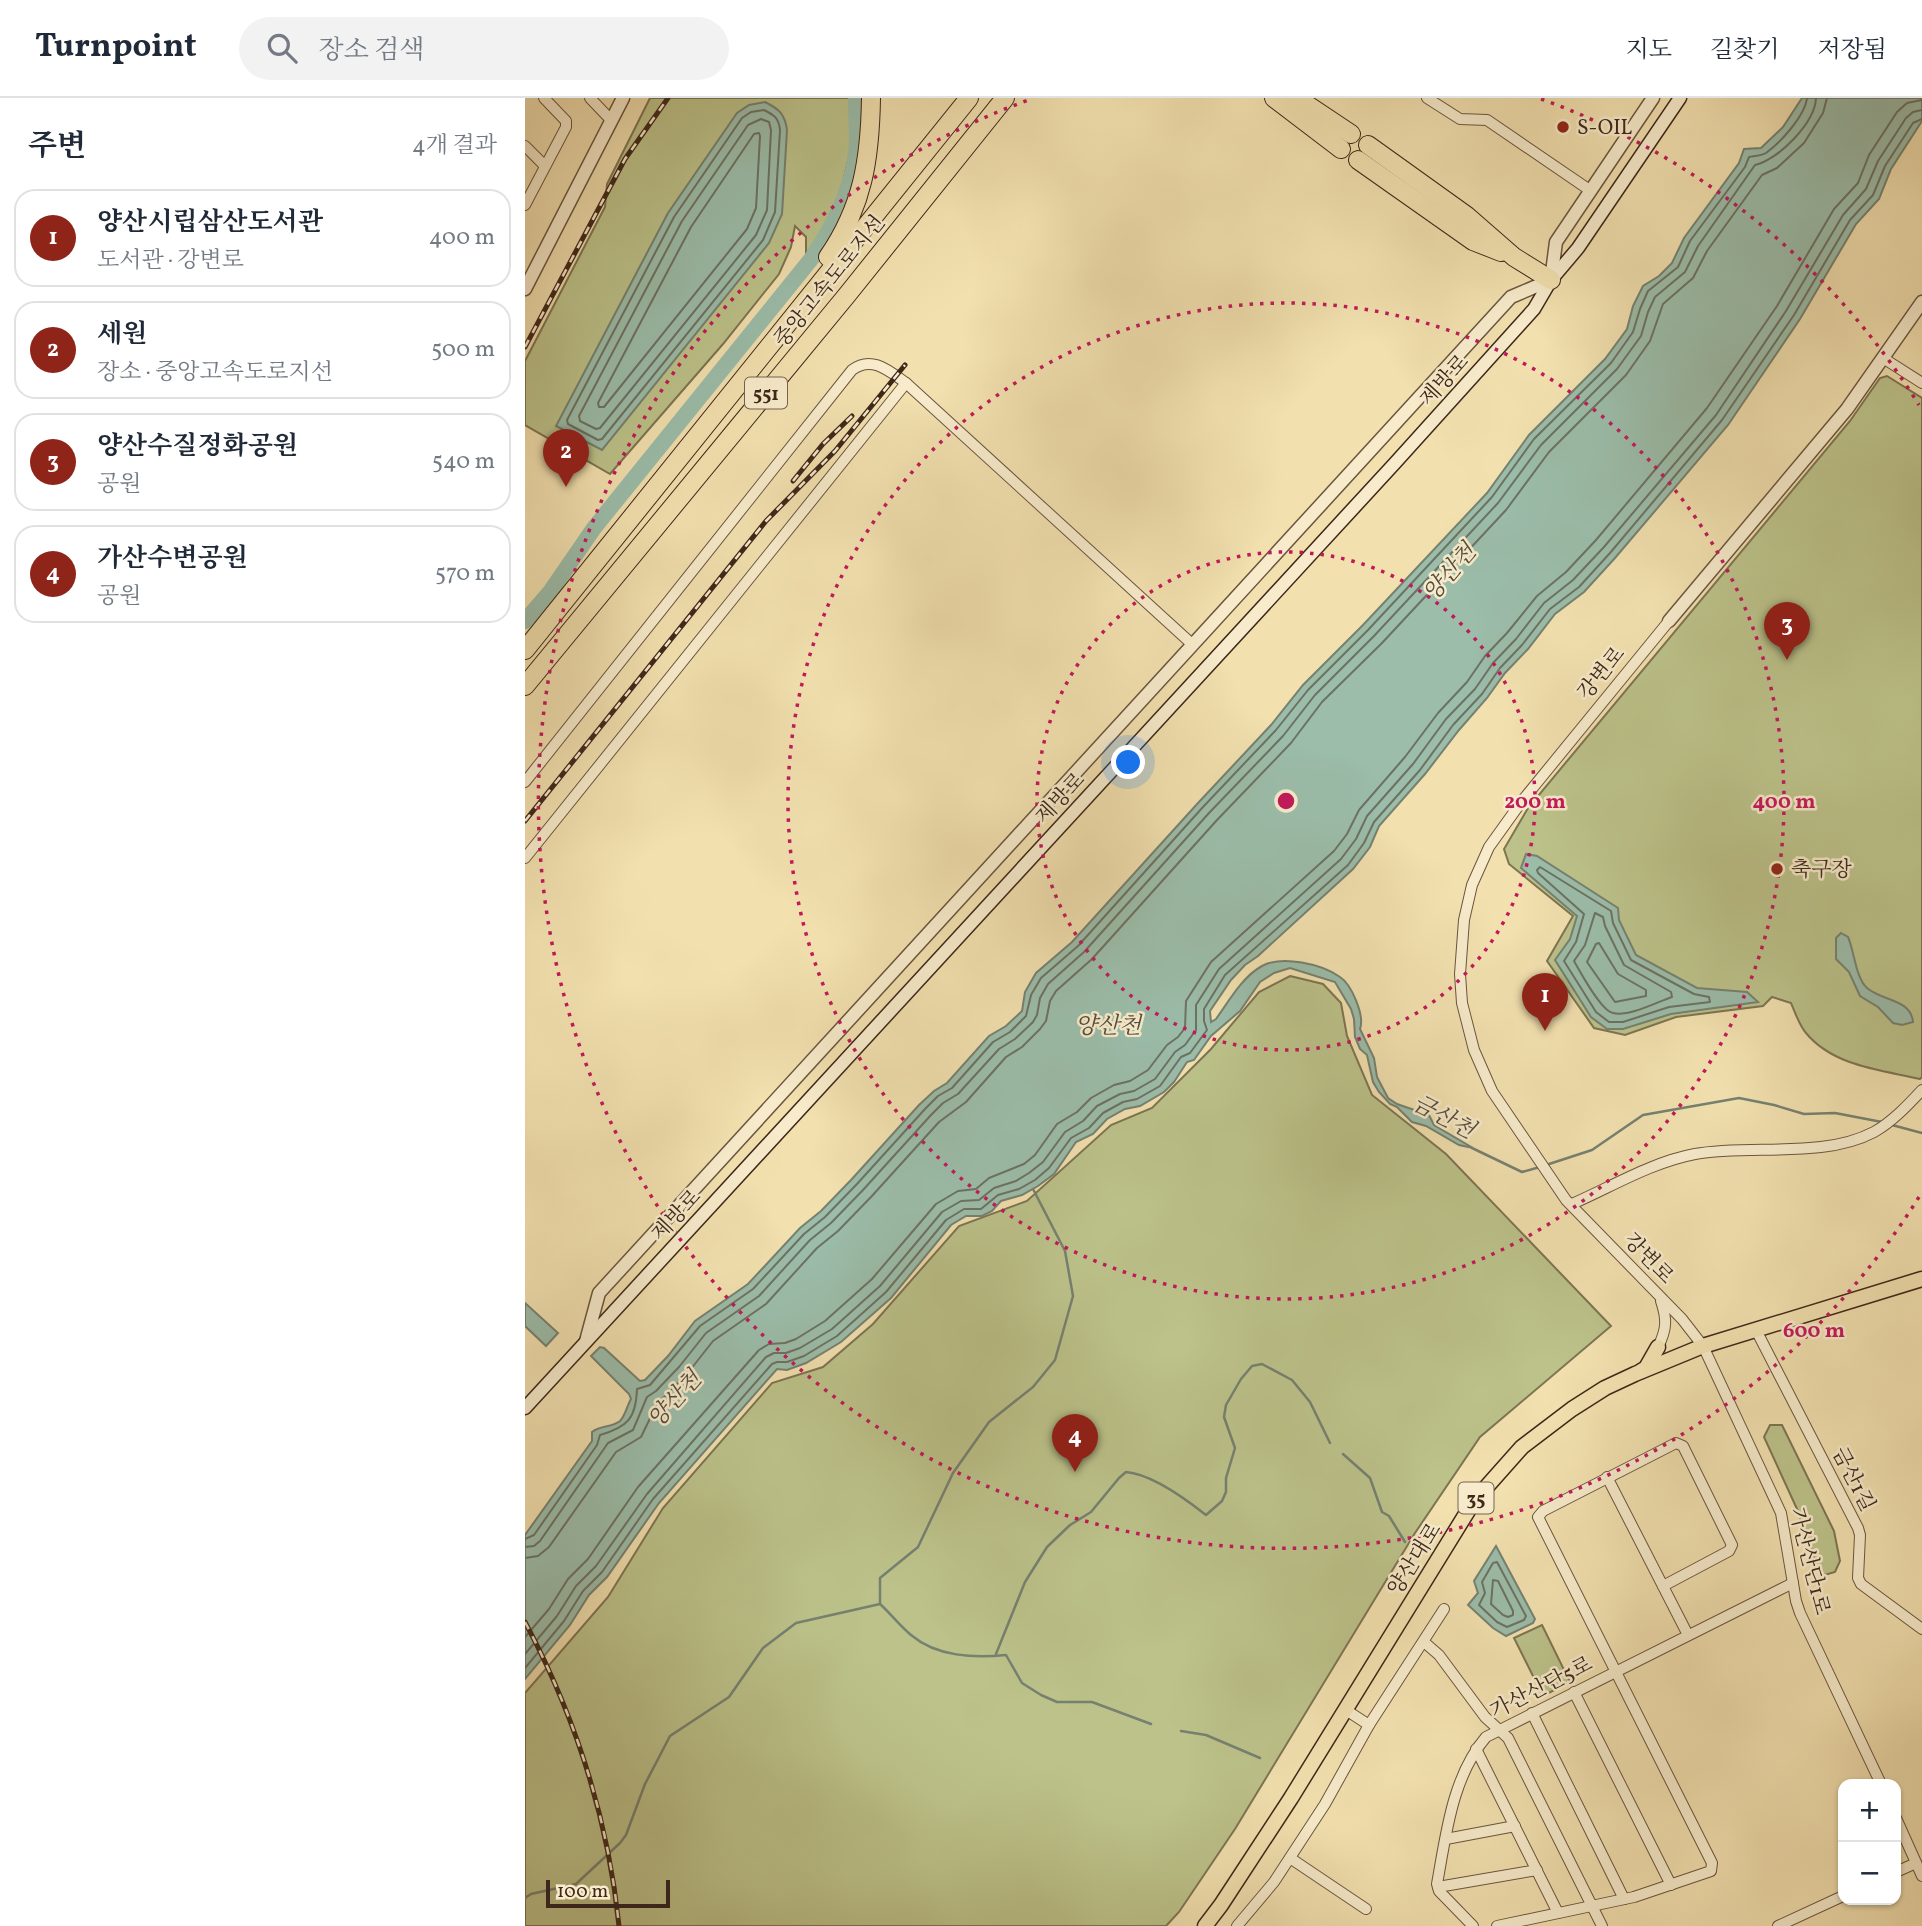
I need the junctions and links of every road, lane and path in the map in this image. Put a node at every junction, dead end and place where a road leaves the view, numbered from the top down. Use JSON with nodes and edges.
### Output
{"nodes":[{"id":1,"x":544,"y":98,"type":"edge"},
{"id":2,"x":590,"y":98,"type":"edge"},
{"id":3,"x":623,"y":98,"type":"edge"},
{"id":4,"x":871,"y":98,"type":"edge"},
{"id":5,"x":969,"y":98,"type":"edge"},
{"id":6,"x":1005,"y":98,"type":"edge"},
{"id":7,"x":1019,"y":98,"type":"edge"},
{"id":8,"x":1274,"y":98,"type":"edge"},
{"id":9,"x":1297,"y":98,"type":"edge"},
{"id":10,"x":1427,"y":98,"type":"edge"},
{"id":11,"x":1653,"y":98,"type":"edge"},
{"id":12,"x":1680,"y":98,"type":"edge"},
{"id":13,"x":1310,"y":104,"type":"edge"},
{"id":14,"x":611,"y":120,"type":"junction"},
{"id":15,"x":1368,"y":145,"type":"dead end"},
{"id":16,"x":525,"y":146,"type":"edge"},
{"id":17,"x":1358,"y":160,"type":"dead end"},
{"id":18,"x":545,"y":166,"type":"junction"},
{"id":19,"x":1591,"y":191,"type":"junction"},
{"id":20,"x":525,"y":205,"type":"edge"},
{"id":21,"x":901,"y":228,"type":"junction"},
{"id":22,"x":1514,"y":257,"type":"junction"},
{"id":23,"x":1551,"y":281,"type":"junction"},
{"id":24,"x":525,"y":289,"type":"edge"},
{"id":25,"x":1922,"y":302,"type":"edge"},
{"id":26,"x":1883,"y":358,"type":"junction"},
{"id":27,"x":906,"y":383,"type":"junction"},
{"id":28,"x":1922,"y":383,"type":"edge"},
{"id":29,"x":608,"y":546,"type":"junction"},
{"id":30,"x":1669,"y":621,"type":"joint"},
{"id":31,"x":1192,"y":645,"type":"junction"},
{"id":32,"x":525,"y":650,"type":"edge"},
{"id":33,"x":525,"y":685,"type":"edge"},
{"id":34,"x":525,"y":782,"type":"edge"},
{"id":35,"x":525,"y":858,"type":"edge"},
{"id":36,"x":1922,"y":1090,"type":"edge"},
{"id":37,"x":1569,"y":1202,"type":"junction"},
{"id":38,"x":1922,"y":1279,"type":"edge"},
{"id":39,"x":1660,"y":1297,"type":"junction"},
{"id":40,"x":1756,"y":1330,"type":"junction"},
{"id":41,"x":586,"y":1342,"type":"junction"},
{"id":42,"x":1703,"y":1346,"type":"junction"},
{"id":43,"x":1658,"y":1347,"type":"joint"},
{"id":44,"x":1635,"y":1374,"type":"junction"},
{"id":45,"x":525,"y":1408,"type":"edge"},
{"id":46,"x":1607,"y":1477,"type":"junction"},
{"id":47,"x":1793,"y":1583,"type":"junction"},
{"id":48,"x":1663,"y":1586,"type":"junction"},
{"id":49,"x":1444,"y":1609,"type":"dead end"},
{"id":50,"x":1922,"y":1629,"type":"edge"},
{"id":51,"x":1688,"y":1635,"type":"junction"},
{"id":52,"x":1424,"y":1642,"type":"junction"},
{"id":53,"x":1616,"y":1671,"type":"junction"},
{"id":54,"x":1574,"y":1692,"type":"junction"},
{"id":55,"x":1346,"y":1710,"type":"junction"},
{"id":56,"x":1532,"y":1713,"type":"junction"},
{"id":57,"x":1369,"y":1724,"type":"junction"},
{"id":58,"x":1499,"y":1729,"type":"junction"},
{"id":59,"x":1476,"y":1749,"type":"junction"},
{"id":60,"x":1879,"y":1779,"type":"edge"},
{"id":61,"x":1515,"y":1826,"type":"junction"},
{"id":62,"x":1901,"y":1829,"type":"edge"},
{"id":63,"x":1446,"y":1839,"type":"junction"},
{"id":64,"x":1290,"y":1858,"type":"junction"},
{"id":65,"x":1916,"y":1863,"type":"junction"},
{"id":66,"x":1537,"y":1870,"type":"junction"},
{"id":67,"x":1901,"y":1870,"type":"edge"},
{"id":68,"x":1922,"y":1876,"type":"edge"},
{"id":69,"x":1671,"y":1885,"type":"junction"},
{"id":70,"x":1438,"y":1887,"type":"junction"},
{"id":71,"x":1838,"y":1898,"type":"edge"},
{"id":72,"x":1625,"y":1899,"type":"junction"},
{"id":73,"x":1593,"y":1906,"type":"junction"},
{"id":74,"x":1366,"y":1909,"type":"dead end"},
{"id":75,"x":1558,"y":1913,"type":"junction"},
{"id":76,"x":1205,"y":1926,"type":"edge"},
{"id":77,"x":1237,"y":1926,"type":"edge"},
{"id":78,"x":1473,"y":1926,"type":"edge"},
{"id":79,"x":1497,"y":1926,"type":"edge"},
{"id":80,"x":1602,"y":1926,"type":"edge"},
{"id":81,"x":1778,"y":1926,"type":"edge"}],
"edges":[{"from":1,"to":18,"type":"street"},
{"from":2,"to":14,"type":"street"},
{"from":3,"to":14,"type":"street"},
{"from":4,"to":29,"type":"highway"},
{"from":5,"to":29,"type":"highway","name":"중앙고속도로지선","number":"551"},
{"from":6,"to":21,"type":"highway","name":"중앙고속도로지선","number":"551"},
{"from":7,"to":21,"type":"highway"},
{"from":8,"to":13,"type":"highway"},
{"from":9,"to":13,"type":"highway"},
{"from":10,"to":19,"type":"street"},
{"from":11,"to":19,"type":"street"},
{"from":12,"to":23,"type":"street","name":"제방로"},
{"from":14,"to":24,"type":"street"},
{"from":15,"to":22,"type":"highway"},
{"from":16,"to":18,"type":"street"},
{"from":17,"to":22,"type":"highway"},
{"from":18,"to":20,"type":"street"},
{"from":19,"to":23,"type":"street"},
{"from":21,"to":33,"type":"highway","name":"중앙고속도로지선","number":"551"},
{"from":22,"to":23,"type":"highway"},
{"from":23,"to":31,"type":"street"},
{"from":23,"to":41,"type":"street","name":"제방로"},
{"from":25,"to":26,"type":"street","name":"강변로"},
{"from":26,"to":28,"type":"street"},
{"from":26,"to":30,"type":"street","name":"강변로"},
{"from":27,"to":31,"type":"street"},
{"from":27,"to":34,"type":"street"},
{"from":27,"to":35,"type":"street"},
{"from":29,"to":32,"type":"highway","name":"중앙고속도로지선","number":"551"},
{"from":30,"to":37,"type":"street","name":"강변로"},
{"from":31,"to":41,"type":"street"},
{"from":36,"to":37,"type":"street"},
{"from":37,"to":39,"type":"street","name":"강변로"},
{"from":38,"to":40,"type":"main road","name":"양산대로","number":"35"},
{"from":39,"to":42,"type":"street","name":"강변로"},
{"from":39,"to":43,"type":"street"},
{"from":40,"to":42,"type":"main road","name":"양산대로","number":"35"},
{"from":40,"to":50,"type":"street","name":"금산1길"},
{"from":41,"to":45,"type":"street","name":"제방로"},
{"from":42,"to":44,"type":"main road","name":"양산대로","number":"35"},
{"from":42,"to":47,"type":"street","name":"가산산단1로"},
{"from":43,"to":44,"type":"main road"},
{"from":44,"to":55,"type":"main road","name":"양산대로","number":"35"},
{"from":46,"to":48,"type":"street"},
{"from":46,"to":48,"type":"street","name":"가산산단5로"},
{"from":46,"to":53,"type":"street","name":"가산산단5로"},
{"from":47,"to":51,"type":"street","name":"가산산단5로"},
{"from":47,"to":60,"type":"street","name":"가산산단1로"},
{"from":48,"to":51,"type":"street"},
{"from":49,"to":52,"type":"street"},
{"from":51,"to":53,"type":"street","name":"가산산단5로"},
{"from":52,"to":57,"type":"street"},
{"from":52,"to":58,"type":"street"},
{"from":53,"to":54,"type":"street","name":"가산산단5로"},
{"from":53,"to":69,"type":"street"},
{"from":54,"to":56,"type":"street","name":"가산산단5로"},
{"from":54,"to":69,"type":"street"},
{"from":55,"to":57,"type":"street"},
{"from":55,"to":76,"type":"main road","name":"양산대로","number":"35"},
{"from":56,"to":58,"type":"street","name":"가산산단5로"},
{"from":56,"to":72,"type":"street"},
{"from":57,"to":64,"type":"street"},
{"from":58,"to":59,"type":"street","name":"가산산단5로"},
{"from":58,"to":73,"type":"street"},
{"from":59,"to":61,"type":"street"},
{"from":59,"to":63,"type":"street","name":"가산산단5로"},
{"from":61,"to":63,"type":"street"},
{"from":61,"to":66,"type":"street"},
{"from":62,"to":65,"type":"street"},
{"from":63,"to":70,"type":"street","name":"가산산단5로"},
{"from":64,"to":74,"type":"street"},
{"from":64,"to":77,"type":"street"},
{"from":65,"to":67,"type":"street"},
{"from":65,"to":68,"type":"street"},
{"from":66,"to":70,"type":"street"},
{"from":66,"to":75,"type":"street"},
{"from":69,"to":72,"type":"street"},
{"from":70,"to":78,"type":"street"},
{"from":71,"to":81,"type":"street"},
{"from":72,"to":73,"type":"street"},
{"from":73,"to":75,"type":"street"},
{"from":73,"to":80,"type":"street"},
{"from":75,"to":79,"type":"street"}]}
